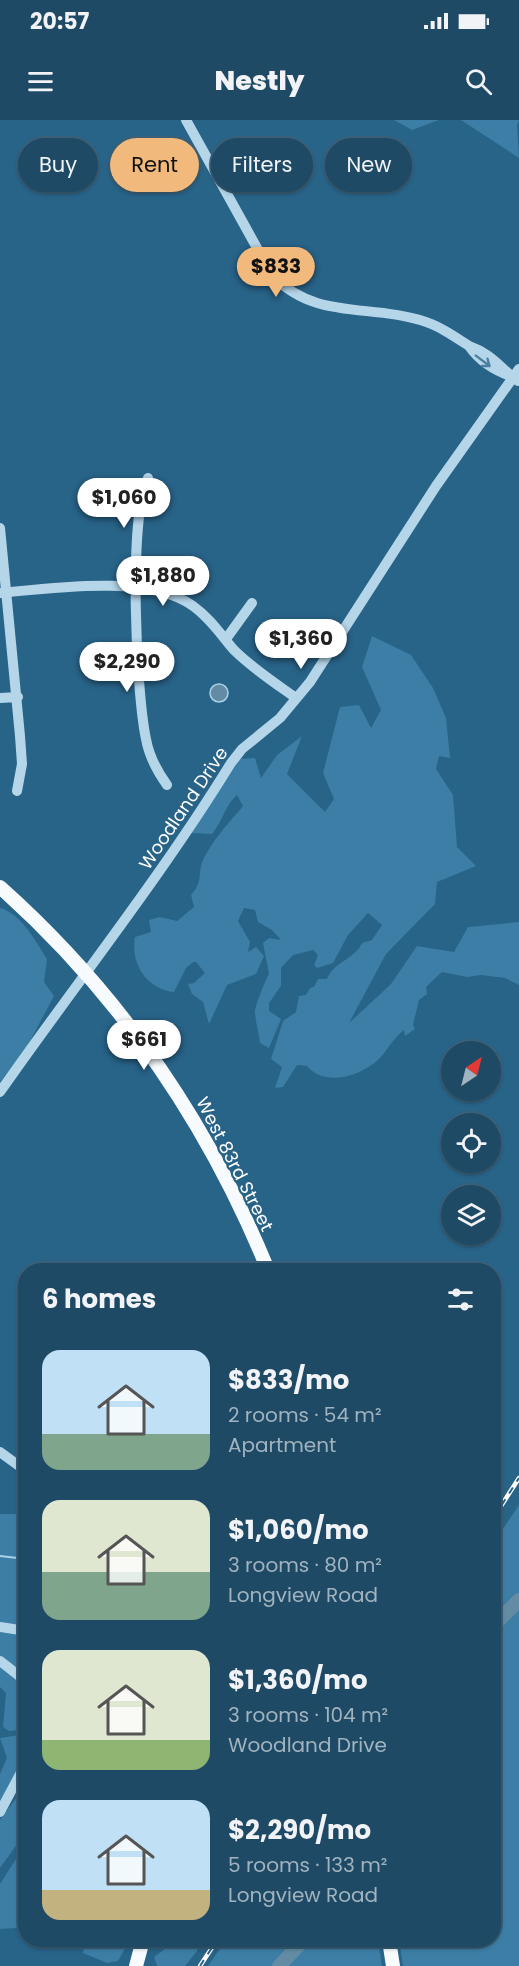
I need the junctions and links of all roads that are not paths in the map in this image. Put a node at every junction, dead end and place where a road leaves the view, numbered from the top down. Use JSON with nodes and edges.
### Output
{"nodes":[{"id":1,"x":186,"y":120,"type":"edge"},
{"id":2,"x":517,"y":376,"type":"edge"},
{"id":3,"x":148,"y":478,"type":"dead end"},
{"id":4,"x":0,"y":528,"type":"edge"},
{"id":5,"x":137,"y":588,"type":"junction"},
{"id":6,"x":3,"y":593,"type":"edge"},
{"id":7,"x":252,"y":603,"type":"dead end"},
{"id":8,"x":226,"y":639,"type":"junction"},
{"id":9,"x":18,"y":697,"type":"junction"},
{"id":10,"x":0,"y":698,"type":"edge"},
{"id":11,"x":296,"y":698,"type":"junction"},
{"id":12,"x":168,"y":785,"type":"dead end"},
{"id":13,"x":17,"y":791,"type":"dead end"},
{"id":14,"x":0,"y":887,"type":"edge"},
{"id":15,"x":86,"y":971,"type":"junction"},
{"id":16,"x":0,"y":1092,"type":"edge"},
{"id":17,"x":265,"y":1263,"type":"edge"},
{"id":18,"x":0,"y":1452,"type":"edge"},
{"id":19,"x":18,"y":1465,"type":"edge"},
{"id":20,"x":0,"y":1627,"type":"edge"},
{"id":21,"x":18,"y":1630,"type":"edge"},
{"id":22,"x":0,"y":1661,"type":"edge"},
{"id":23,"x":18,"y":1675,"type":"edge"},
{"id":24,"x":18,"y":1778,"type":"edge"},
{"id":25,"x":0,"y":1812,"type":"edge"},
{"id":26,"x":141,"y":1947,"type":"edge"},
{"id":27,"x":390,"y":1947,"type":"edge"},
{"id":28,"x":136,"y":1966,"type":"edge"},
{"id":29,"x":393,"y":1966,"type":"edge"}],
"edges":[{"from":1,"to":2,"type":"street"},
{"from":2,"to":11,"type":"street","name":"Woodland Drive"},
{"from":3,"to":5,"type":"street"},
{"from":4,"to":6,"type":"street"},
{"from":5,"to":6,"type":"street"},
{"from":5,"to":8,"type":"street"},
{"from":5,"to":12,"type":"street"},
{"from":6,"to":9,"type":"street"},
{"from":7,"to":8,"type":"street"},
{"from":8,"to":11,"type":"street"},
{"from":9,"to":10,"type":"street"},
{"from":9,"to":13,"type":"street"},
{"from":11,"to":15,"type":"street","name":"Woodland Drive"},
{"from":14,"to":15,"type":"main road","name":"West 83rd Street"},
{"from":15,"to":16,"type":"street","name":"Woodland Drive"},
{"from":15,"to":17,"type":"main road","name":"West 83rd Street"},
{"from":18,"to":19,"type":"street"},
{"from":20,"to":21,"type":"street"},
{"from":22,"to":23,"type":"street"},
{"from":24,"to":25,"type":"street"},
{"from":26,"to":28,"type":"main road"},
{"from":27,"to":29,"type":"main road"}]}
